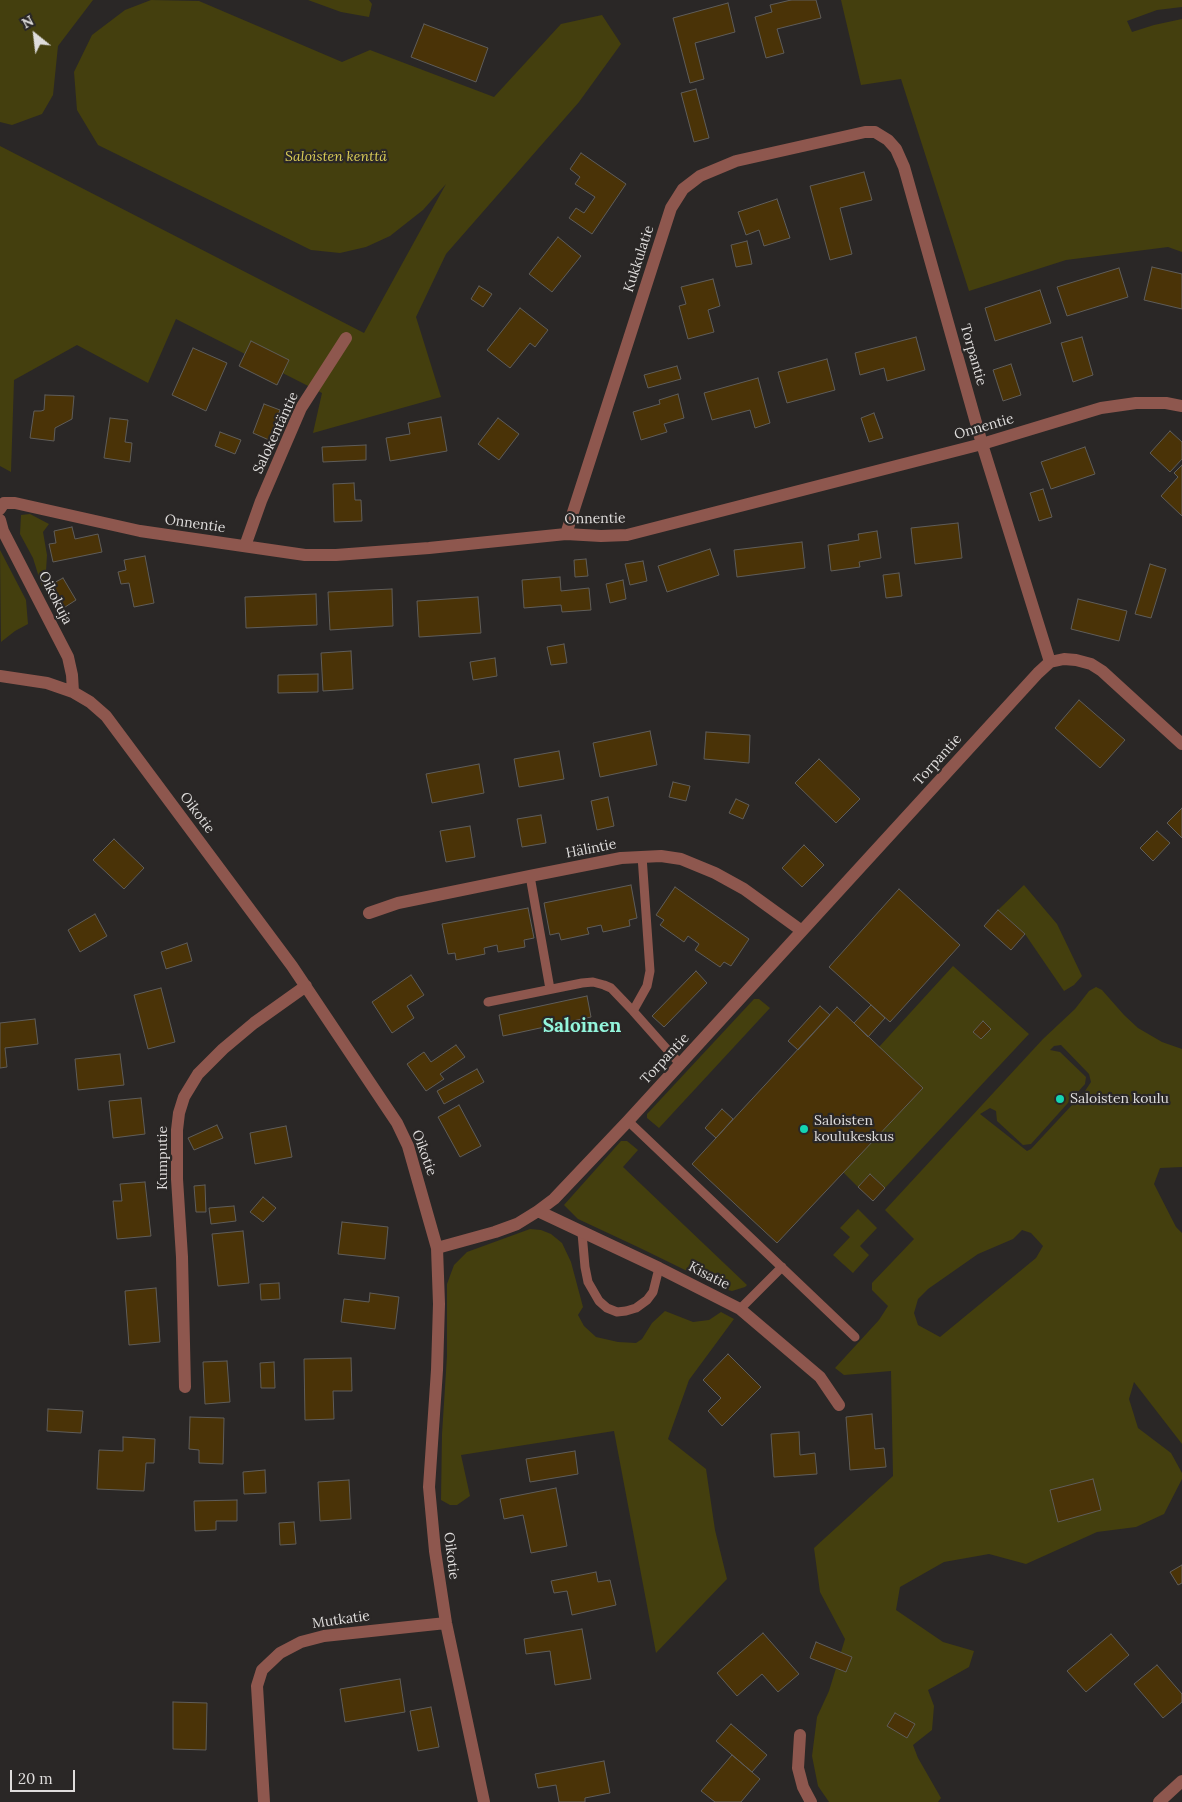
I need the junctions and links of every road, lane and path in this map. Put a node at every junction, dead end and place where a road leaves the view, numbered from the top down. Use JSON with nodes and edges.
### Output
{"nodes":[{"id":1,"x":875,"y":132,"type":"joint"},
{"id":2,"x":346,"y":338,"type":"dead end"},
{"id":3,"x":1182,"y":406,"type":"edge"},
{"id":4,"x":982,"y":444,"type":"junction"},
{"id":5,"x":0,"y":509,"type":"edge"},
{"id":6,"x":0,"y":520,"type":"edge"},
{"id":7,"x":566,"y":534,"type":"junction"},
{"id":8,"x":245,"y":546,"type":"junction"},
{"id":9,"x":1050,"y":662,"type":"junction"},
{"id":10,"x":0,"y":676,"type":"edge"},
{"id":11,"x":73,"y":692,"type":"junction"},
{"id":12,"x":1182,"y":744,"type":"edge"},
{"id":13,"x":642,"y":856,"type":"junction"},
{"id":14,"x":530,"y":876,"type":"junction"},
{"id":15,"x":370,"y":913,"type":"dead end"},
{"id":16,"x":802,"y":931,"type":"junction"},
{"id":17,"x":306,"y":986,"type":"junction"},
{"id":18,"x":550,"y":989,"type":"junction"},
{"id":19,"x":488,"y":1002,"type":"dead end"},
{"id":20,"x":633,"y":1011,"type":"junction"},
{"id":21,"x":680,"y":1064,"type":"junction"},
{"id":22,"x":628,"y":1121,"type":"junction"},
{"id":23,"x":538,"y":1211,"type":"junction"},
{"id":24,"x":582,"y":1233,"type":"junction"},
{"id":25,"x":437,"y":1248,"type":"junction"},
{"id":26,"x":782,"y":1267,"type":"junction"},
{"id":27,"x":660,"y":1268,"type":"junction"},
{"id":28,"x":740,"y":1309,"type":"junction"},
{"id":29,"x":855,"y":1337,"type":"dead end"},
{"id":30,"x":185,"y":1387,"type":"dead end"},
{"id":31,"x":839,"y":1405,"type":"dead end"},
{"id":32,"x":446,"y":1623,"type":"junction"},
{"id":33,"x":800,"y":1735,"type":"dead end"},
{"id":34,"x":1182,"y":1781,"type":"edge"},
{"id":35,"x":264,"y":1802,"type":"edge"},
{"id":36,"x":484,"y":1802,"type":"edge"},
{"id":37,"x":811,"y":1802,"type":"edge"},
{"id":38,"x":1159,"y":1802,"type":"edge"}],
"edges":[{"from":1,"to":4,"type":"street","name":"Torpantie"},
{"from":1,"to":7,"type":"street","name":"Kukkulatie"},
{"from":2,"to":8,"type":"street","name":"Salokentäntie"},
{"from":3,"to":4,"type":"street","name":"Onnentie"},
{"from":4,"to":7,"type":"street","name":"Onnentie"},
{"from":4,"to":9,"type":"street","name":"Torpantie"},
{"from":5,"to":8,"type":"street","name":"Onnentie"},
{"from":6,"to":11,"type":"street","name":"Oikokuja"},
{"from":7,"to":8,"type":"street","name":"Onnentie"},
{"from":9,"to":12,"type":"street"},
{"from":9,"to":16,"type":"street","name":"Torpantie"},
{"from":10,"to":11,"type":"street","name":"Oikotie"},
{"from":11,"to":17,"type":"street","name":"Oikotie"},
{"from":13,"to":14,"type":"street","name":"Hälintie"},
{"from":13,"to":16,"type":"street","name":"Hälintie"},
{"from":13,"to":20,"type":"lane"},
{"from":14,"to":15,"type":"street","name":"Hälintie"},
{"from":14,"to":18,"type":"lane"},
{"from":16,"to":21,"type":"street","name":"Torpantie"},
{"from":17,"to":25,"type":"street","name":"Oikotie"},
{"from":17,"to":30,"type":"street","name":"Kumputie"},
{"from":18,"to":19,"type":"lane"},
{"from":18,"to":20,"type":"lane"},
{"from":20,"to":21,"type":"lane"},
{"from":21,"to":22,"type":"street","name":"Torpantie"},
{"from":22,"to":23,"type":"street","name":"Torpantie"},
{"from":22,"to":26,"type":"lane"},
{"from":23,"to":24,"type":"street","name":"Kisatie"},
{"from":23,"to":25,"type":"street","name":"Torpantie"},
{"from":24,"to":27,"type":"street","name":"Kisatie"},
{"from":24,"to":27,"type":"lane"},
{"from":25,"to":32,"type":"street","name":"Oikotie"},
{"from":26,"to":28,"type":"lane"},
{"from":26,"to":29,"type":"lane"},
{"from":27,"to":28,"type":"street","name":"Kisatie"},
{"from":28,"to":31,"type":"street","name":"Kisatie"},
{"from":32,"to":35,"type":"street","name":"Mutkatie"},
{"from":32,"to":36,"type":"street","name":"Oikotie"},
{"from":33,"to":37,"type":"street"},
{"from":34,"to":38,"type":"street"}]}
